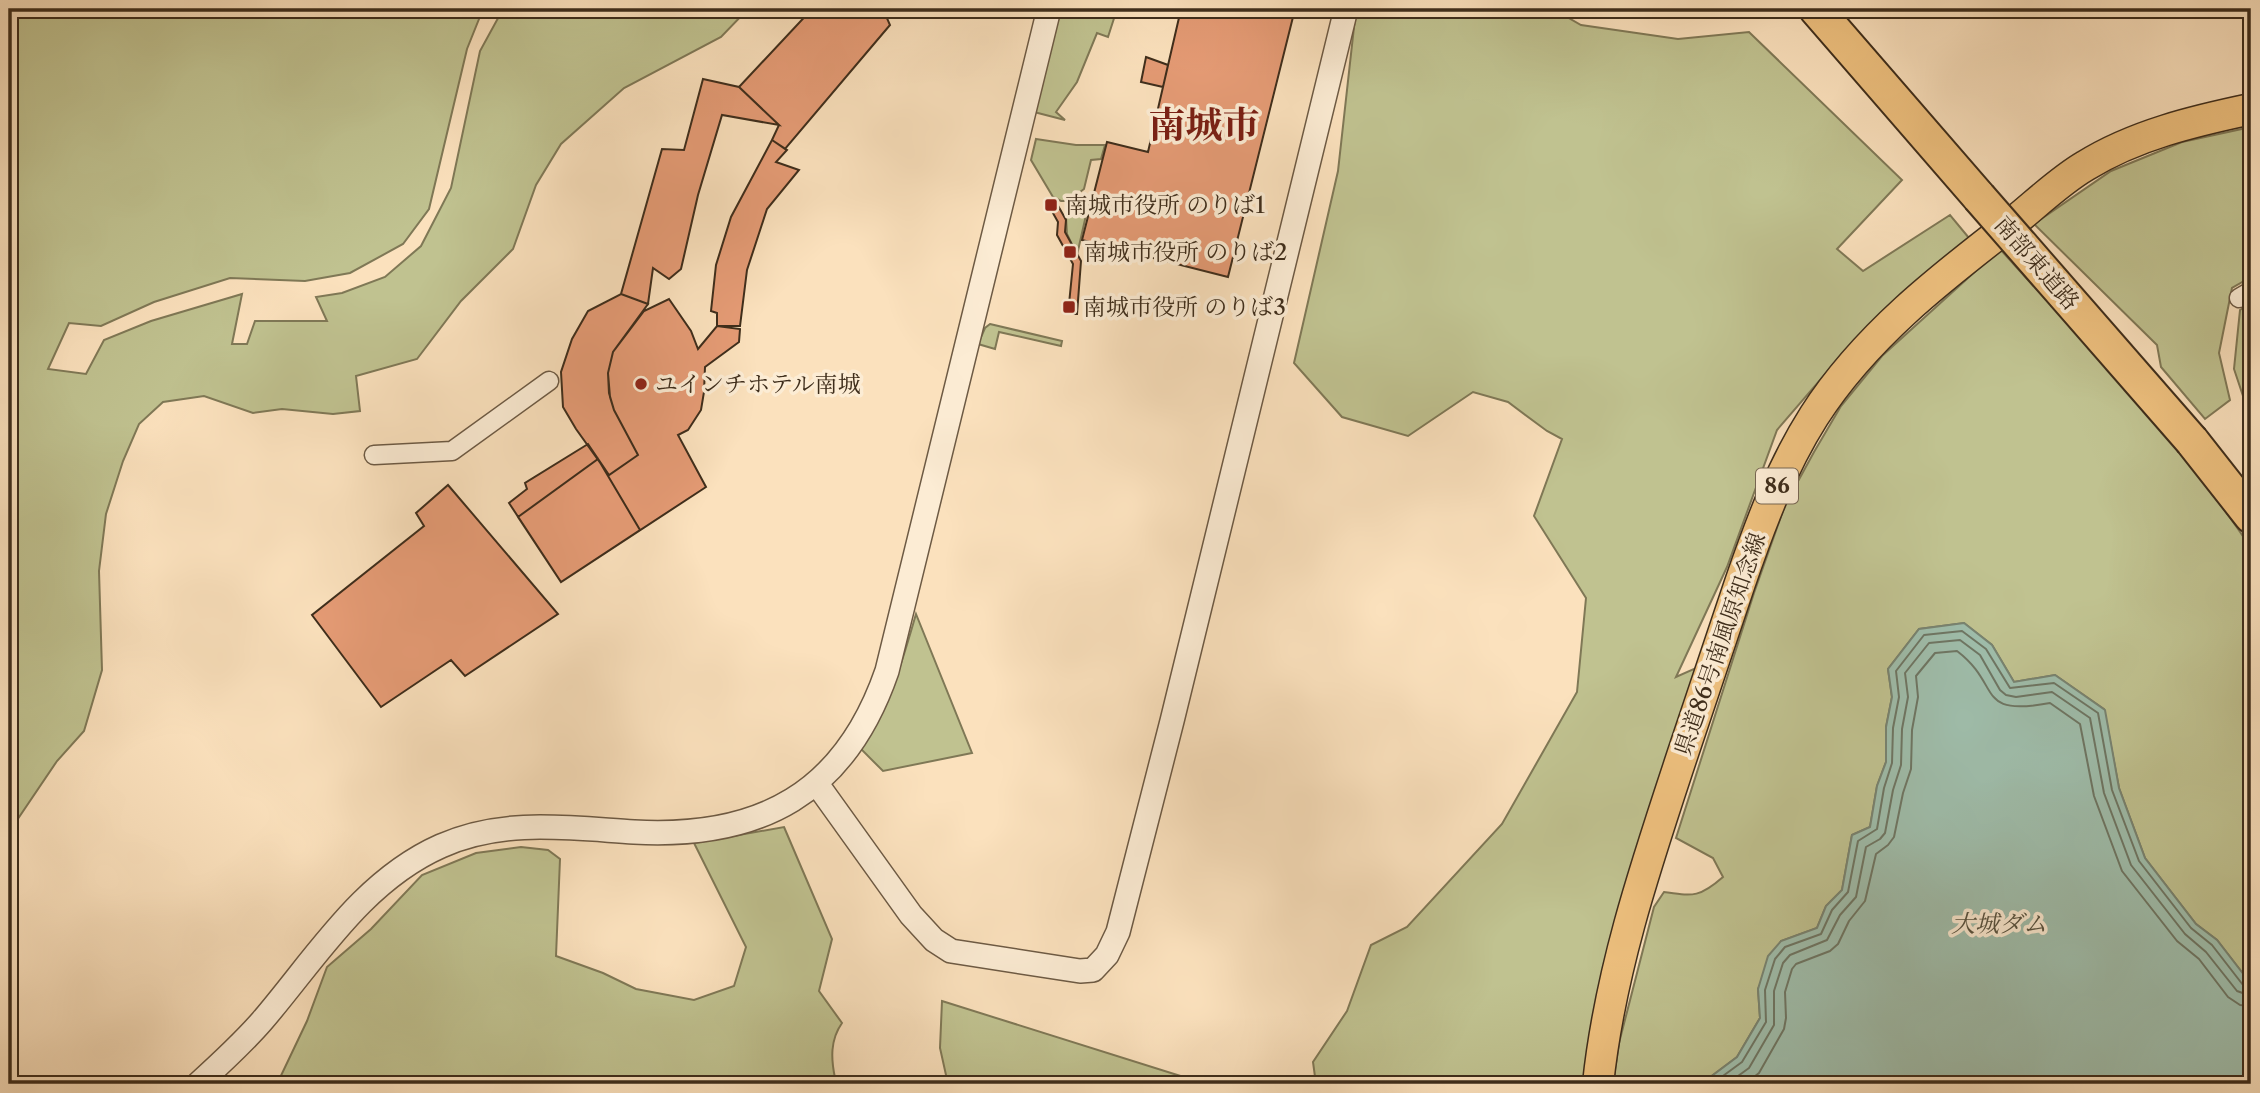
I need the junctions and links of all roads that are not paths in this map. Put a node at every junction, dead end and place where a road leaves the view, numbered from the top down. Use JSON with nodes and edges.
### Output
{"nodes":[{"id":1,"x":1049,"y":9,"type":"edge"},
{"id":2,"x":1346,"y":9,"type":"edge"},
{"id":3,"x":1816,"y":10,"type":"edge"},
{"id":4,"x":2251,"y":109,"type":"edge"},
{"id":5,"x":549,"y":381,"type":"dead end"},
{"id":6,"x":374,"y":455,"type":"dead end"},
{"id":7,"x":2249,"y":513,"type":"edge"},
{"id":8,"x":817,"y":784,"type":"junction"},
{"id":9,"x":198,"y":1084,"type":"edge"},
{"id":10,"x":1598,"y":1084,"type":"edge"}],
"edges":[{"from":1,"to":8,"type":"street"},
{"from":2,"to":8,"type":"street"},
{"from":3,"to":7,"type":"highway","name":"南部東道路","bridge":true},
{"from":4,"to":10,"type":"main road","name":"県道86号南風原知念線","number":"86"},
{"from":5,"to":6,"type":"street"},
{"from":8,"to":9,"type":"street"}]}
